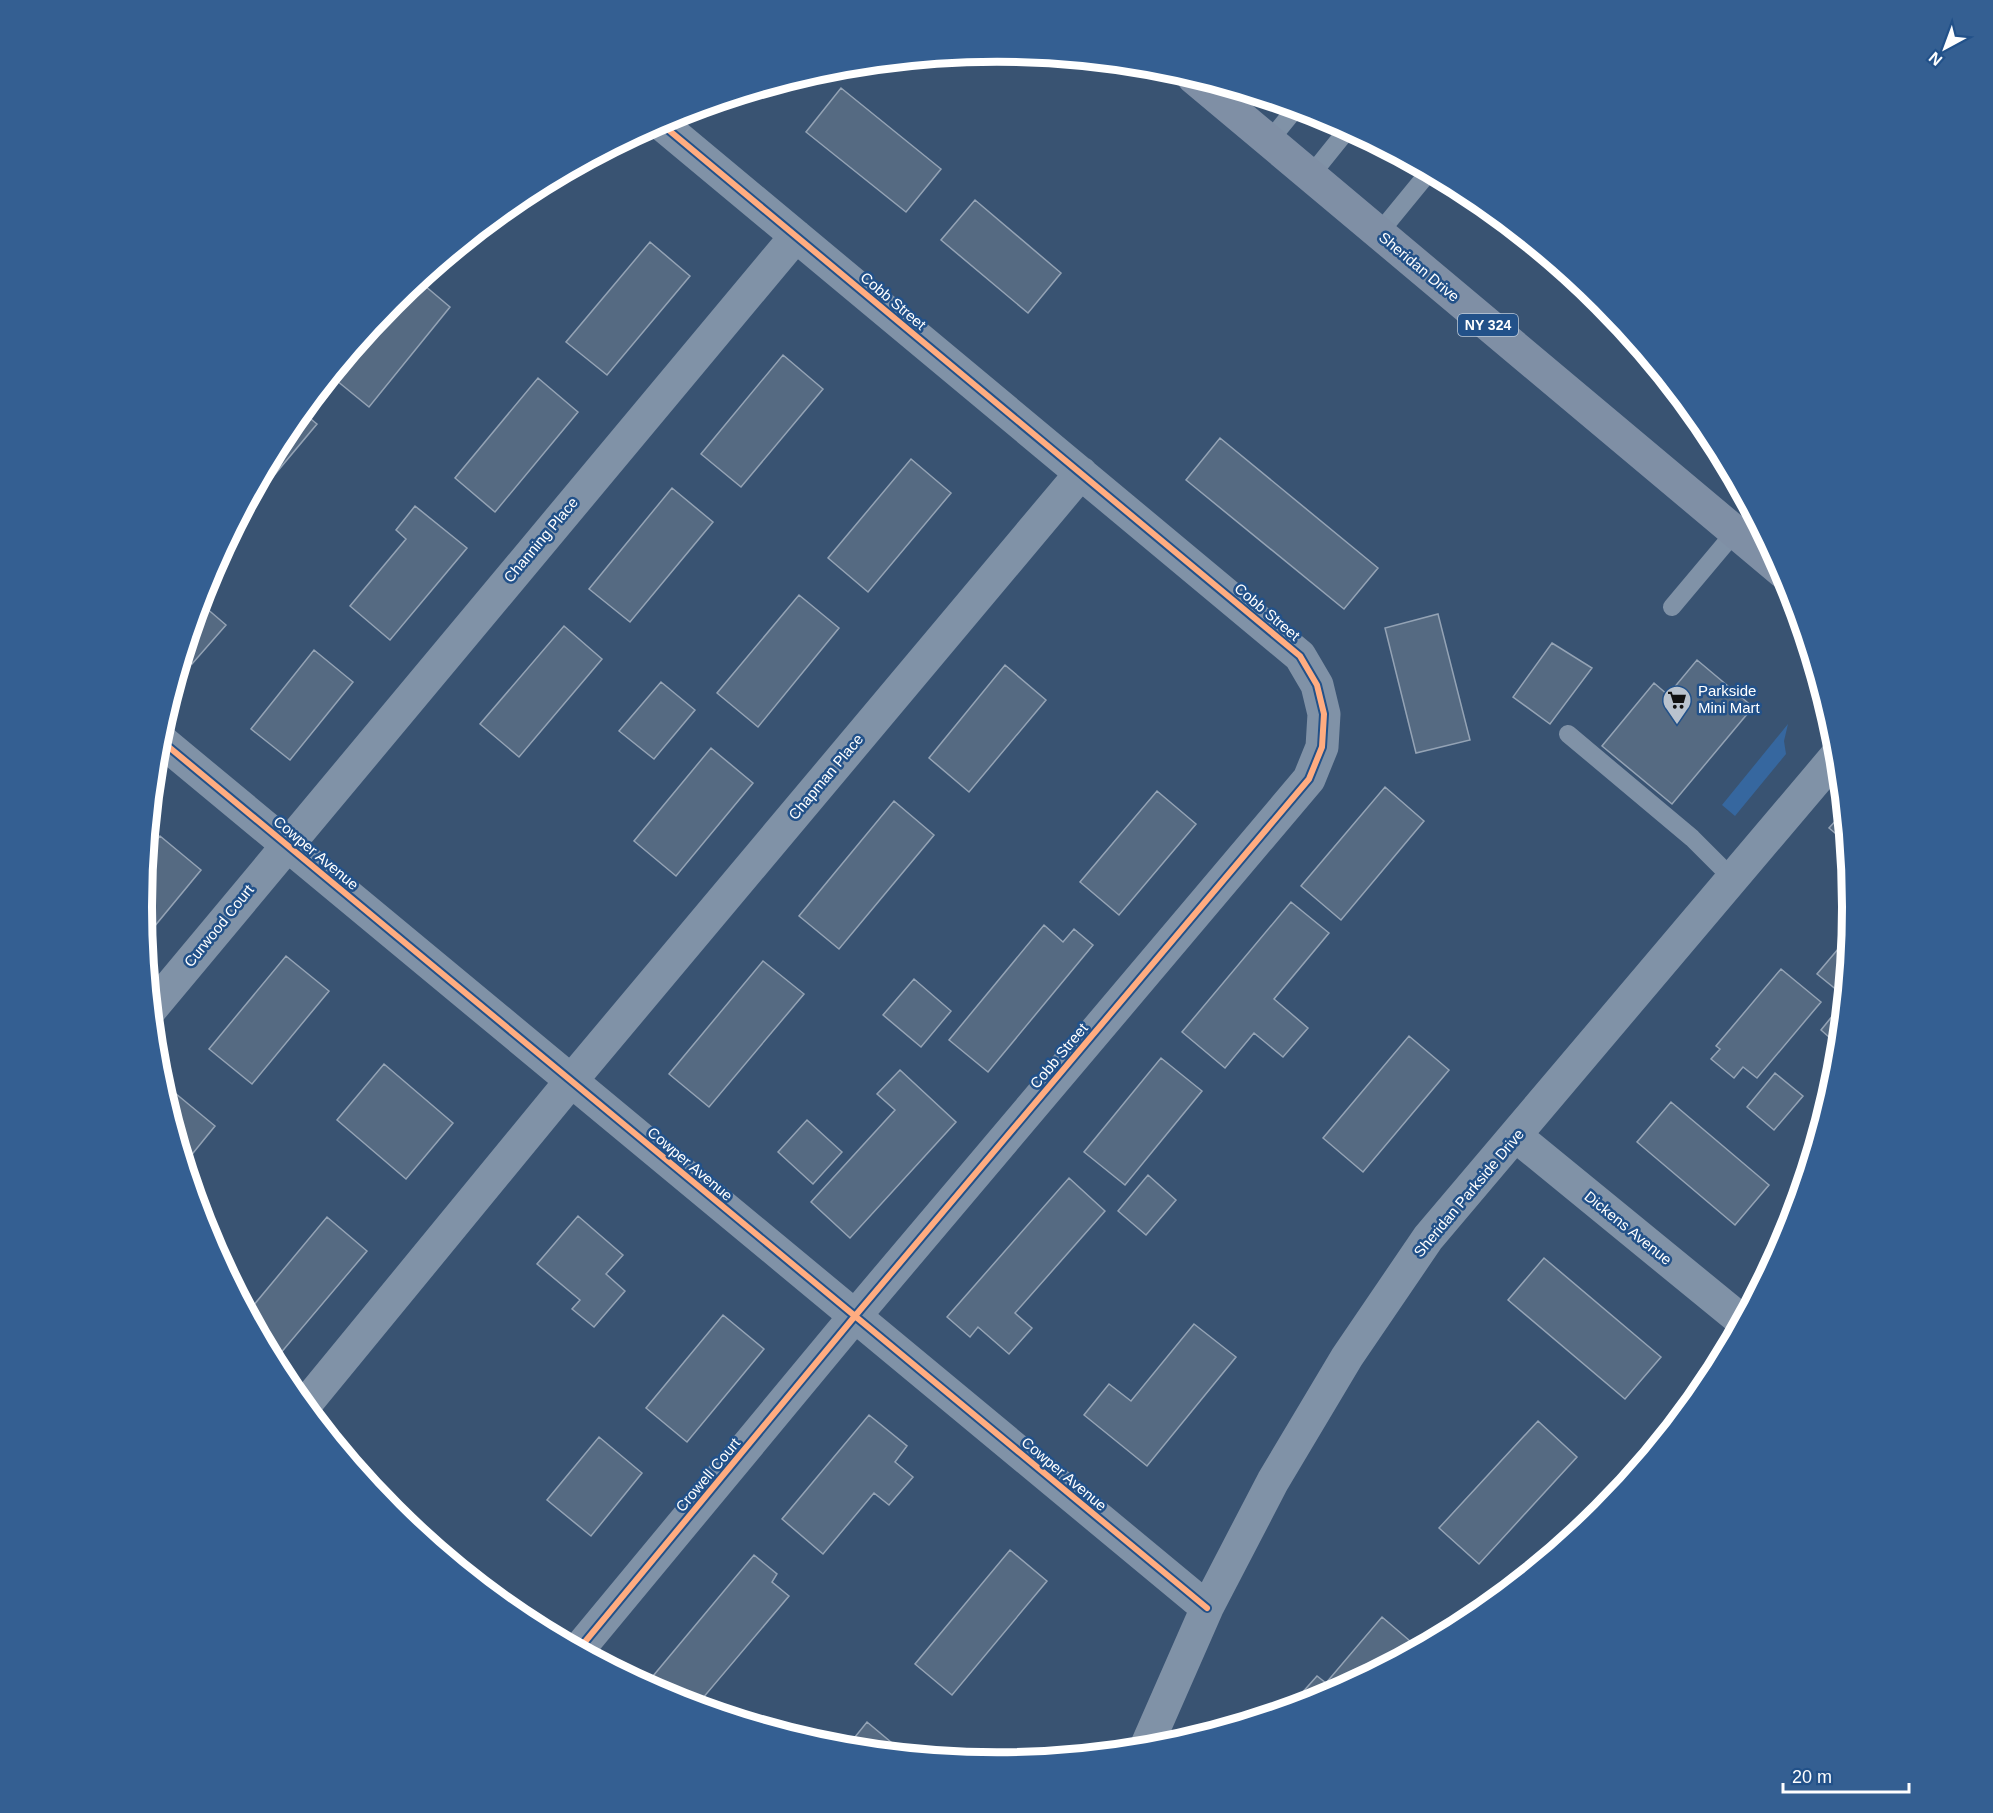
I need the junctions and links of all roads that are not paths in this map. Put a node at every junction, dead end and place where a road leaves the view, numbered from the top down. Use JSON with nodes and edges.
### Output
{"nodes":[{"id":1,"x":1209,"y":89,"type":"edge"},
{"id":2,"x":1291,"y":115,"type":"edge"},
{"id":3,"x":667,"y":129,"type":"edge"},
{"id":4,"x":1342,"y":136,"type":"edge"},
{"id":5,"x":1270,"y":141,"type":"junction"},
{"id":6,"x":1311,"y":176,"type":"junction"},
{"id":7,"x":1424,"y":178,"type":"edge"},
{"id":8,"x":1379,"y":233,"type":"junction"},
{"id":9,"x":796,"y":236,"type":"junction"},
{"id":10,"x":1081,"y":472,"type":"junction"},
{"id":11,"x":1734,"y":532,"type":"junction"},
{"id":12,"x":1765,"y":558,"type":"edge"},
{"id":13,"x":1672,"y":607,"type":"dead end"},
{"id":14,"x":1568,"y":735,"type":"dead end"},
{"id":15,"x":167,"y":746,"type":"edge"},
{"id":16,"x":1829,"y":765,"type":"edge"},
{"id":17,"x":286,"y":844,"type":"junction"},
{"id":18,"x":1733,"y":879,"type":"junction"},
{"id":19,"x":157,"y":1001,"type":"edge"},
{"id":20,"x":571,"y":1081,"type":"junction"},
{"id":21,"x":1516,"y":1136,"type":"junction"},
{"id":22,"x":1735,"y":1315,"type":"edge"},
{"id":23,"x":855,"y":1316,"type":"junction"},
{"id":24,"x":310,"y":1399,"type":"edge"},
{"id":25,"x":1207,"y":1608,"type":"junction"},
{"id":26,"x":584,"y":1643,"type":"edge"},
{"id":27,"x":1150,"y":1737,"type":"edge"}],
"edges":[{"from":1,"to":5,"type":"main road","name":"Sheridan Drive","number":"NY 324"},
{"from":2,"to":5,"type":"lane"},
{"from":3,"to":9,"type":"street","name":"Cobb Street"},
{"from":4,"to":6,"type":"lane"},
{"from":5,"to":6,"type":"main road","name":"Sheridan Drive","number":"NY 324"},
{"from":6,"to":8,"type":"main road","name":"Sheridan Drive","number":"NY 324"},
{"from":7,"to":8,"type":"lane"},
{"from":8,"to":11,"type":"main road","name":"Sheridan Drive","number":"NY 324"},
{"from":9,"to":10,"type":"street","name":"Cobb Street"},
{"from":9,"to":17,"type":"street","name":"Channing Place"},
{"from":10,"to":20,"type":"street","name":"Chapman Place"},
{"from":10,"to":23,"type":"street","name":"Cobb Street"},
{"from":11,"to":12,"type":"main road","name":"Sheridan Drive","number":"NY 324"},
{"from":11,"to":13,"type":"lane"},
{"from":14,"to":18,"type":"lane"},
{"from":15,"to":17,"type":"street","name":"Cowper Avenue"},
{"from":16,"to":18,"type":"street","name":"Sheridan Parkside Drive"},
{"from":17,"to":19,"type":"street","name":"Curwood Court"},
{"from":17,"to":20,"type":"street","name":"Cowper Avenue"},
{"from":18,"to":21,"type":"street","name":"Sheridan Parkside Drive"},
{"from":20,"to":23,"type":"street","name":"Cowper Avenue"},
{"from":20,"to":24,"type":"street"},
{"from":21,"to":22,"type":"street","name":"Dickens Avenue"},
{"from":21,"to":25,"type":"street","name":"Sheridan Parkside Drive"},
{"from":23,"to":25,"type":"street","name":"Cowper Avenue"},
{"from":23,"to":26,"type":"street","name":"Crowell Court"},
{"from":25,"to":27,"type":"street","name":"Sheridan Parkside Drive"}]}
